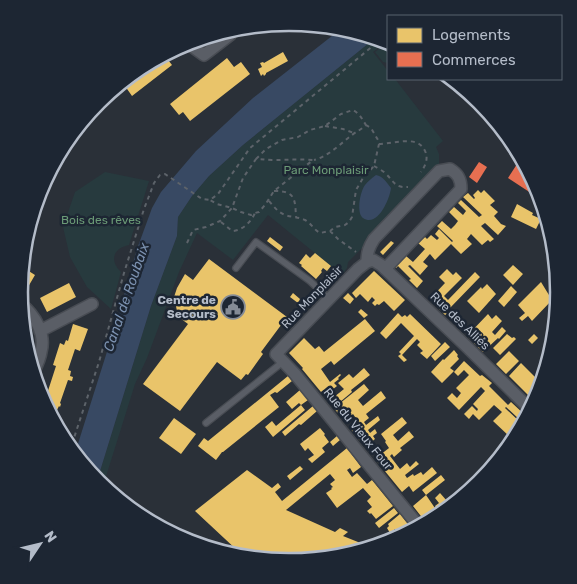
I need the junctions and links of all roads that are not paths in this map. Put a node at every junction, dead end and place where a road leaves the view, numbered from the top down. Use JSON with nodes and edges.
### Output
{"nodes":[{"id":1,"x":225,"y":39,"type":"edge"},
{"id":2,"x":195,"y":49,"type":"edge"},
{"id":3,"x":367,"y":262,"type":"junction"},
{"id":4,"x":236,"y":268,"type":"dead end"},
{"id":5,"x":385,"y":268,"type":"junction"},
{"id":6,"x":329,"y":299,"type":"junction"},
{"id":7,"x":92,"y":304,"type":"dead end"},
{"id":8,"x":28,"y":311,"type":"edge"},
{"id":9,"x":40,"y":331,"type":"junction"},
{"id":10,"x":280,"y":357,"type":"junction"},
{"id":11,"x":37,"y":364,"type":"edge"},
{"id":12,"x":525,"y":404,"type":"edge"},
{"id":13,"x":206,"y":423,"type":"dead end"},
{"id":14,"x":415,"y":520,"type":"edge"}],
"edges":[{"from":1,"to":2,"type":"street"},
{"from":3,"to":5,"type":"street","name":"Rue des Alliés"},
{"from":3,"to":5,"type":"street"},
{"from":3,"to":6,"type":"street","name":"Rue Monplaisir"},
{"from":4,"to":6,"type":"lane"},
{"from":5,"to":12,"type":"street","name":"Rue des Alliés"},
{"from":6,"to":10,"type":"street","name":"Rue Monplaisir"},
{"from":7,"to":9,"type":"street"},
{"from":8,"to":9,"type":"street"},
{"from":9,"to":11,"type":"street"},
{"from":10,"to":13,"type":"lane"},
{"from":10,"to":14,"type":"street","name":"Rue du Vieux Four"}]}
